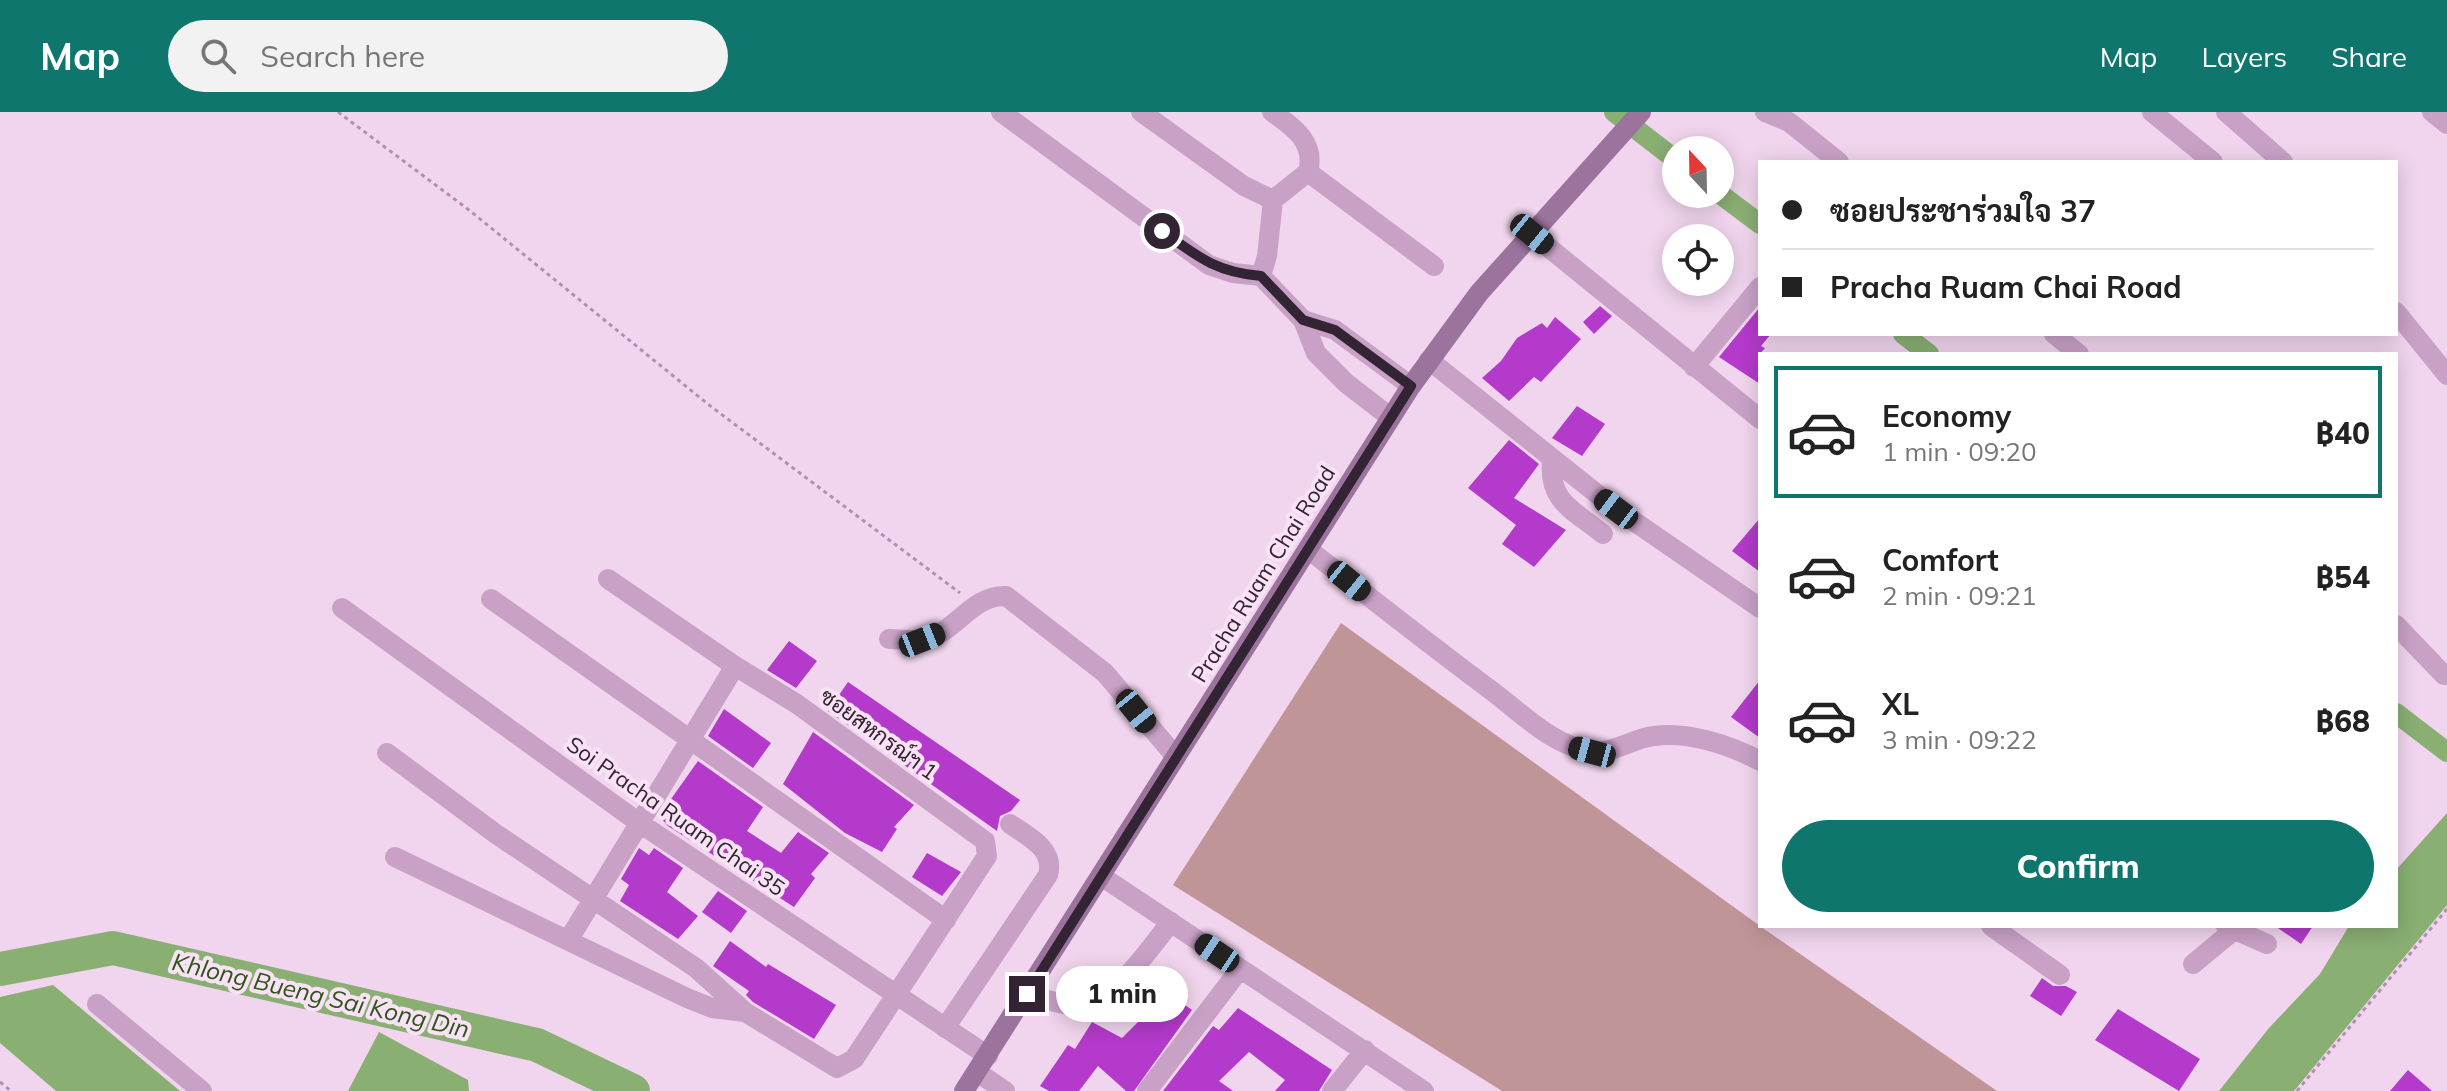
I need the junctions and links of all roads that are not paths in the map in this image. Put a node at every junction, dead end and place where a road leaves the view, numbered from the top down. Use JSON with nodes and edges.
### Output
{"nodes":[{"id":1,"x":1001,"y":112,"type":"edge"},
{"id":2,"x":1141,"y":112,"type":"edge"},
{"id":3,"x":1272,"y":112,"type":"edge"},
{"id":4,"x":1641,"y":112,"type":"edge"},
{"id":5,"x":1765,"y":112,"type":"edge"},
{"id":6,"x":2152,"y":112,"type":"edge"},
{"id":7,"x":2226,"y":112,"type":"edge"},
{"id":8,"x":2432,"y":112,"type":"edge"},
{"id":9,"x":2447,"y":124,"type":"edge"},
{"id":10,"x":1836,"y":160,"type":"edge"},
{"id":11,"x":2211,"y":160,"type":"edge"},
{"id":12,"x":2281,"y":160,"type":"edge"},
{"id":13,"x":1308,"y":172,"type":"junction"},
{"id":14,"x":1273,"y":200,"type":"junction"},
{"id":15,"x":1532,"y":234,"type":"junction"},
{"id":16,"x":1434,"y":266,"type":"dead end"},
{"id":17,"x":1261,"y":276,"type":"junction"},
{"id":18,"x":1758,"y":289,"type":"edge"},
{"id":19,"x":2398,"y":314,"type":"edge"},
{"id":20,"x":1303,"y":320,"type":"junction"},
{"id":21,"x":2056,"y":336,"type":"edge"},
{"id":22,"x":2076,"y":352,"type":"edge"},
{"id":23,"x":1429,"y":360,"type":"junction"},
{"id":24,"x":1694,"y":367,"type":"junction"},
{"id":25,"x":2447,"y":375,"type":"edge"},
{"id":26,"x":1411,"y":386,"type":"junction"},
{"id":27,"x":1390,"y":417,"type":"junction"},
{"id":28,"x":1758,"y":417,"type":"edge"},
{"id":29,"x":1552,"y":461,"type":"junction"},
{"id":30,"x":1603,"y":534,"type":"dead end"},
{"id":31,"x":1308,"y":549,"type":"junction"},
{"id":32,"x":608,"y":579,"type":"dead end"},
{"id":33,"x":491,"y":599,"type":"dead end"},
{"id":34,"x":1758,"y":607,"type":"edge"},
{"id":35,"x":342,"y":608,"type":"dead end"},
{"id":36,"x":2398,"y":627,"type":"edge"},
{"id":37,"x":889,"y":639,"type":"dead end"},
{"id":38,"x":735,"y":666,"type":"junction"},
{"id":39,"x":2444,"y":675,"type":"dead end"},
{"id":40,"x":689,"y":739,"type":"junction"},
{"id":41,"x":387,"y":753,"type":"dead end"},
{"id":42,"x":1176,"y":757,"type":"junction"},
{"id":43,"x":1758,"y":760,"type":"edge"},
{"id":44,"x":638,"y":822,"type":"junction"},
{"id":45,"x":1010,"y":824,"type":"dead end"},
{"id":46,"x":395,"y":857,"type":"dead end"},
{"id":47,"x":1101,"y":876,"type":"junction"},
{"id":48,"x":592,"y":900,"type":"junction"},
{"id":49,"x":946,"y":920,"type":"junction"},
{"id":50,"x":1171,"y":922,"type":"junction"},
{"id":51,"x":1994,"y":928,"type":"edge"},
{"id":52,"x":2230,"y":928,"type":"edge"},
{"id":53,"x":569,"y":939,"type":"junction"},
{"id":54,"x":2267,"y":944,"type":"dead end"},
{"id":55,"x":2193,"y":964,"type":"dead end"},
{"id":56,"x":1240,"y":969,"type":"junction"},
{"id":57,"x":2060,"y":975,"type":"dead end"},
{"id":58,"x":1027,"y":994,"type":"junction"},
{"id":59,"x":896,"y":996,"type":"junction"},
{"id":60,"x":97,"y":1004,"type":"dead end"},
{"id":61,"x":745,"y":1012,"type":"junction"},
{"id":62,"x":945,"y":1028,"type":"junction"},
{"id":63,"x":1365,"y":1050,"type":"junction"},
{"id":64,"x":982,"y":1064,"type":"junction"},
{"id":65,"x":202,"y":1091,"type":"edge"},
{"id":66,"x":964,"y":1091,"type":"edge"},
{"id":67,"x":1005,"y":1091,"type":"edge"},
{"id":68,"x":1147,"y":1091,"type":"edge"},
{"id":69,"x":1332,"y":1091,"type":"edge"},
{"id":70,"x":1424,"y":1091,"type":"edge"}],
"edges":[{"from":1,"to":17,"type":"street"},
{"from":2,"to":14,"type":"street"},
{"from":3,"to":13,"type":"street"},
{"from":4,"to":15,"type":"main road","name":"Pracha Ruam Chai Road"},
{"from":5,"to":10,"type":"street"},
{"from":6,"to":11,"type":"street"},
{"from":7,"to":12,"type":"street"},
{"from":8,"to":9,"type":"street"},
{"from":13,"to":14,"type":"street"},
{"from":13,"to":16,"type":"street"},
{"from":14,"to":17,"type":"street"},
{"from":15,"to":23,"type":"main road","name":"Pracha Ruam Chai Road"},
{"from":15,"to":24,"type":"street"},
{"from":17,"to":20,"type":"street"},
{"from":18,"to":24,"type":"street"},
{"from":19,"to":25,"type":"street"},
{"from":20,"to":26,"type":"street"},
{"from":20,"to":27,"type":"street"},
{"from":21,"to":22,"type":"street"},
{"from":23,"to":26,"type":"main road","name":"Pracha Ruam Chai Road"},
{"from":23,"to":29,"type":"street"},
{"from":24,"to":28,"type":"street"},
{"from":26,"to":27,"type":"main road","name":"Pracha Ruam Chai Road"},
{"from":27,"to":31,"type":"main road","name":"Pracha Ruam Chai Road"},
{"from":29,"to":30,"type":"street"},
{"from":29,"to":34,"type":"street"},
{"from":31,"to":42,"type":"main road","name":"Pracha Ruam Chai Road"},
{"from":31,"to":43,"type":"street"},
{"from":32,"to":38,"type":"street","name":"ซอยสหกรณ์ฯ 1"},
{"from":33,"to":40,"type":"street"},
{"from":35,"to":44,"type":"street","name":"Soi Pracha Ruam Chai 35"},
{"from":36,"to":39,"type":"street"},
{"from":37,"to":42,"type":"street"},
{"from":38,"to":40,"type":"street"},
{"from":38,"to":49,"type":"street","name":"ซอยสหกรณ์ฯ 1"},
{"from":40,"to":44,"type":"street"},
{"from":40,"to":49,"type":"street"},
{"from":41,"to":48,"type":"street"},
{"from":42,"to":47,"type":"main road","name":"Pracha Ruam Chai Road"},
{"from":44,"to":48,"type":"street"},
{"from":44,"to":59,"type":"street","name":"Soi Pracha Ruam Chai 35"},
{"from":45,"to":62,"type":"street"},
{"from":46,"to":53,"type":"street"},
{"from":47,"to":50,"type":"street"},
{"from":47,"to":58,"type":"main road","name":"Pracha Ruam Chai Road"},
{"from":48,"to":53,"type":"street"},
{"from":48,"to":61,"type":"street"},
{"from":49,"to":59,"type":"street"},
{"from":50,"to":56,"type":"street"},
{"from":50,"to":58,"type":"street"},
{"from":51,"to":57,"type":"street"},
{"from":52,"to":54,"type":"street"},
{"from":52,"to":55,"type":"street"},
{"from":53,"to":61,"type":"street"},
{"from":56,"to":63,"type":"street"},
{"from":56,"to":68,"type":"street"},
{"from":58,"to":64,"type":"main road","name":"Pracha Ruam Chai Road"},
{"from":59,"to":61,"type":"street"},
{"from":59,"to":62,"type":"street","name":"Soi Pracha Ruam Chai 35"},
{"from":60,"to":65,"type":"street"},
{"from":62,"to":64,"type":"street","name":"Soi Pracha Ruam Chai 35"},
{"from":63,"to":69,"type":"street"},
{"from":63,"to":70,"type":"street"},
{"from":64,"to":66,"type":"main road","name":"Pracha Ruam Chai Road"},
{"from":64,"to":67,"type":"street","name":"Soi Pracha Ruam Chai 35"}]}
